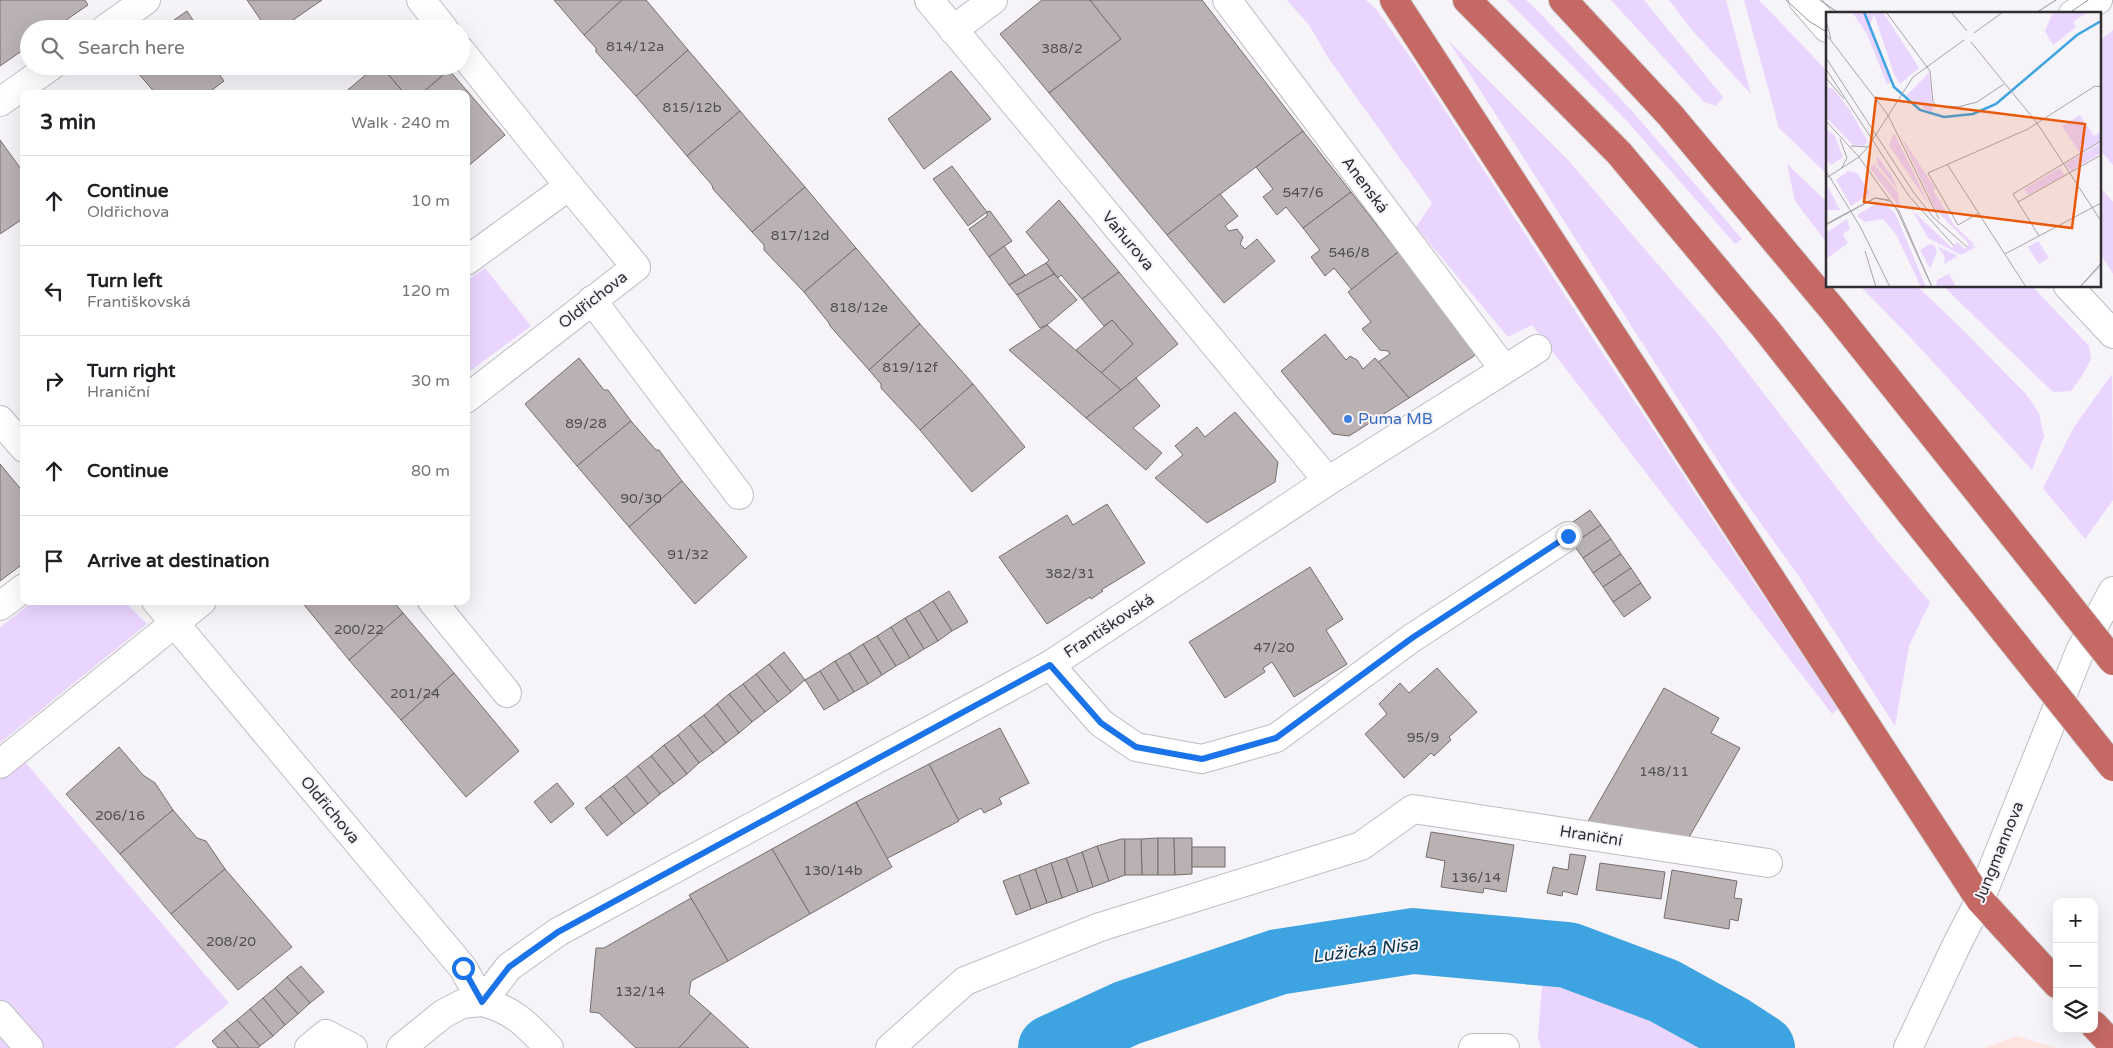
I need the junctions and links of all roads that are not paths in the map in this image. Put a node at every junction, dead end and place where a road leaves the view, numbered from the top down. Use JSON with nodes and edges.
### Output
{"nodes":[{"id":1,"x":146,"y":0,"type":"edge"},
{"id":2,"x":421,"y":0,"type":"edge"},
{"id":3,"x":929,"y":0,"type":"edge"},
{"id":4,"x":993,"y":0,"type":"edge"},
{"id":5,"x":1227,"y":0,"type":"edge"},
{"id":6,"x":1394,"y":0,"type":"edge"},
{"id":7,"x":1466,"y":0,"type":"edge"},
{"id":8,"x":1563,"y":0,"type":"edge"},
{"id":9,"x":1803,"y":0,"type":"edge"},
{"id":10,"x":2098,"y":0,"type":"edge"},
{"id":11,"x":2077,"y":12,"type":"edge"},
{"id":12,"x":118,"y":20,"type":"edge"},
{"id":13,"x":437,"y":20,"type":"edge"},
{"id":14,"x":1826,"y":27,"type":"edge"},
{"id":15,"x":953,"y":30,"type":"junction"},
{"id":16,"x":470,"y":62,"type":"edge"},
{"id":17,"x":38,"y":75,"type":"edge"},
{"id":18,"x":0,"y":102,"type":"edge"},
{"id":19,"x":569,"y":186,"type":"junction"},
{"id":20,"x":470,"y":258,"type":"edge"},
{"id":21,"x":2070,"y":288,"type":"edge"},
{"id":22,"x":592,"y":300,"type":"junction"},
{"id":23,"x":2113,"y":334,"type":"edge"},
{"id":24,"x":1537,"y":349,"type":"dead end"},
{"id":25,"x":1504,"y":369,"type":"junction"},
{"id":26,"x":470,"y":396,"type":"edge"},
{"id":27,"x":0,"y":420,"type":"edge"},
{"id":28,"x":20,"y":443,"type":"edge"},
{"id":29,"x":1328,"y":481,"type":"junction"},
{"id":30,"x":739,"y":496,"type":"dead end"},
{"id":31,"x":1568,"y":536,"type":"dead end"},
{"id":32,"x":20,"y":591,"type":"edge"},
{"id":33,"x":2113,"y":592,"type":"edge"},
{"id":34,"x":159,"y":605,"type":"edge"},
{"id":35,"x":197,"y":605,"type":"edge"},
{"id":36,"x":435,"y":605,"type":"edge"},
{"id":37,"x":0,"y":606,"type":"edge"},
{"id":38,"x":174,"y":622,"type":"junction"},
{"id":39,"x":2113,"y":661,"type":"edge"},
{"id":40,"x":1050,"y":665,"type":"junction"},
{"id":41,"x":507,"y":693,"type":"dead end"},
{"id":42,"x":0,"y":764,"type":"edge"},
{"id":43,"x":2113,"y":768,"type":"edge"},
{"id":44,"x":1768,"y":863,"type":"dead end"},
{"id":45,"x":1980,"y":900,"type":"junction"},
{"id":46,"x":2053,"y":980,"type":"edge"},
{"id":47,"x":482,"y":1002,"type":"junction"},
{"id":48,"x":0,"y":1015,"type":"edge"},
{"id":49,"x":29,"y":1048,"type":"edge"},
{"id":50,"x":308,"y":1048,"type":"edge"},
{"id":51,"x":353,"y":1048,"type":"edge"},
{"id":52,"x":401,"y":1048,"type":"edge"},
{"id":53,"x":549,"y":1048,"type":"edge"},
{"id":54,"x":890,"y":1048,"type":"edge"},
{"id":55,"x":1473,"y":1048,"type":"edge"},
{"id":56,"x":1505,"y":1048,"type":"edge"},
{"id":57,"x":1908,"y":1048,"type":"edge"}],
"edges":[{"from":1,"to":12,"type":"street"},
{"from":2,"to":13,"type":"street"},
{"from":3,"to":15,"type":"street","name":"Vaňurova"},
{"from":4,"to":15,"type":"street"},
{"from":5,"to":25,"type":"street","name":"Anenská"},
{"from":6,"to":45,"type":"highway"},
{"from":7,"to":43,"type":"highway","bridge":true},
{"from":8,"to":39,"type":"highway","bridge":true},
{"from":9,"to":14,"type":"street"},
{"from":10,"to":11,"type":"street"},
{"from":15,"to":29,"type":"street","name":"Vaňurova"},
{"from":16,"to":19,"type":"street","name":"Oldřichova"},
{"from":17,"to":18,"type":"street"},
{"from":19,"to":20,"type":"street"},
{"from":19,"to":22,"type":"street","name":"Oldřichova"},
{"from":21,"to":23,"type":"street"},
{"from":22,"to":26,"type":"street","name":"Oldřichova"},
{"from":22,"to":30,"type":"street"},
{"from":24,"to":25,"type":"street","name":"Františkovská"},
{"from":25,"to":29,"type":"street","name":"Františkovská"},
{"from":27,"to":28,"type":"street"},
{"from":29,"to":40,"type":"street","name":"Františkovská"},
{"from":31,"to":40,"type":"street"},
{"from":32,"to":37,"type":"street"},
{"from":33,"to":45,"type":"street","name":"Jungmannova"},
{"from":34,"to":38,"type":"street","name":"Oldřichova"},
{"from":35,"to":38,"type":"street"},
{"from":36,"to":41,"type":"street"},
{"from":38,"to":42,"type":"street"},
{"from":38,"to":47,"type":"street","name":"Oldřichova"},
{"from":40,"to":47,"type":"street","name":"Františkovská"},
{"from":44,"to":54,"type":"street","name":"Hraniční"},
{"from":45,"to":46,"type":"highway"},
{"from":45,"to":57,"type":"street","name":"Jungmannova"},
{"from":47,"to":52,"type":"street"},
{"from":47,"to":53,"type":"street"},
{"from":48,"to":49,"type":"street"},
{"from":50,"to":51,"type":"street"},
{"from":55,"to":56,"type":"street"}]}
